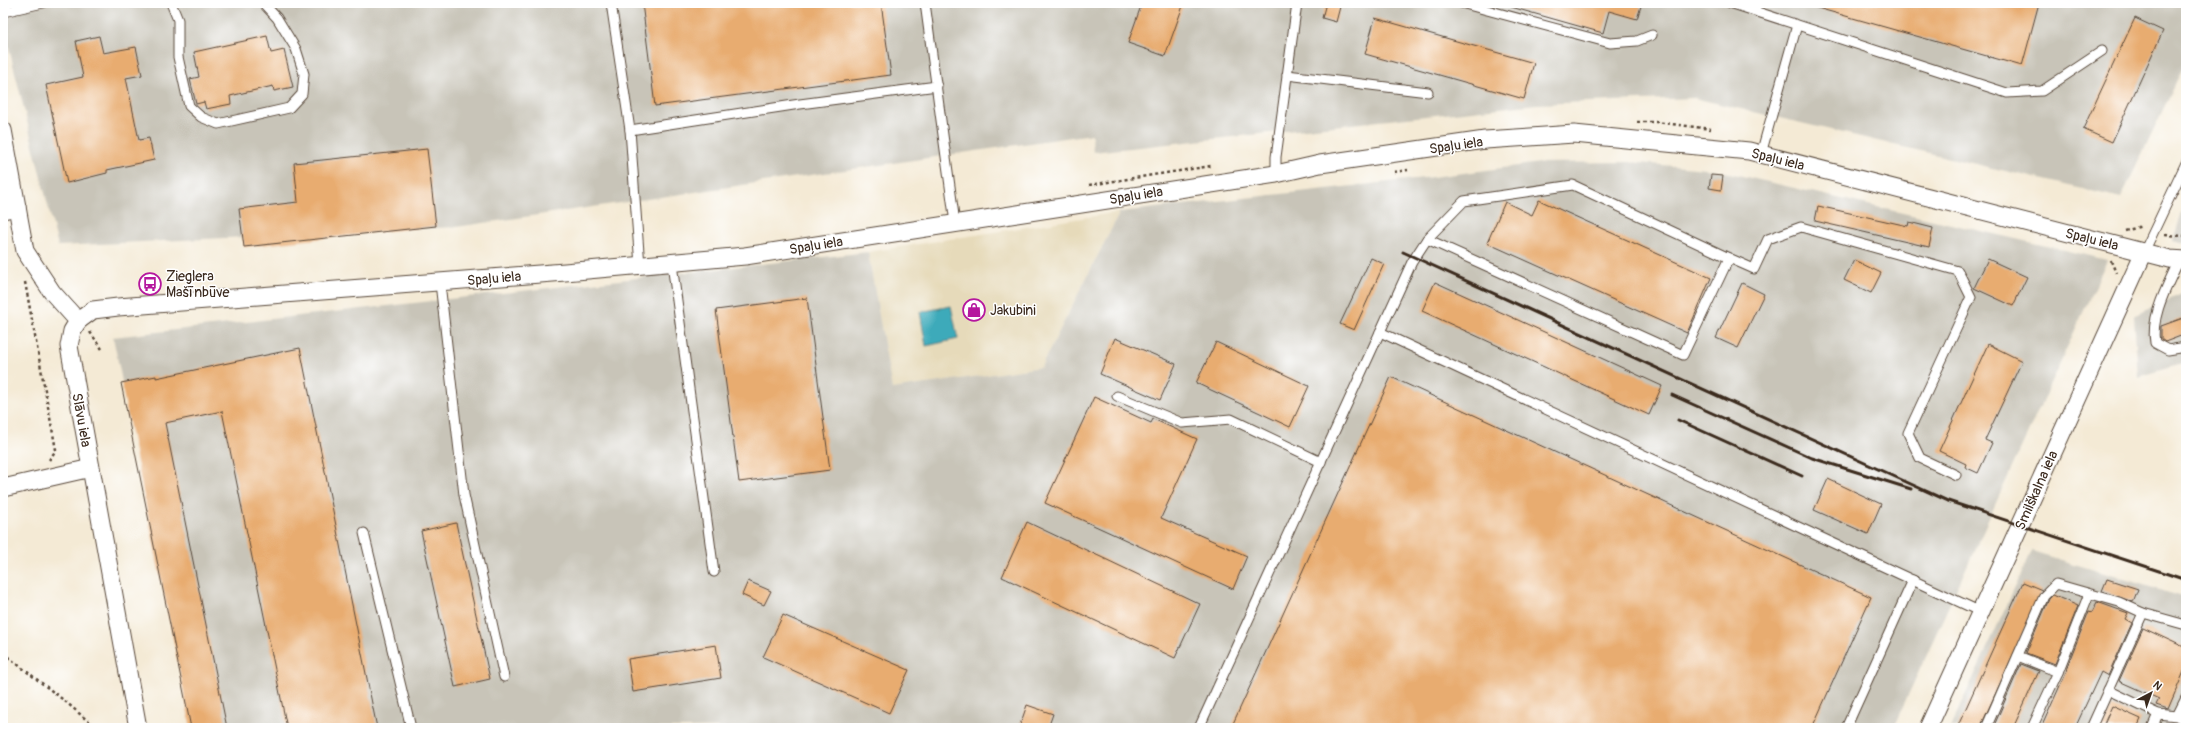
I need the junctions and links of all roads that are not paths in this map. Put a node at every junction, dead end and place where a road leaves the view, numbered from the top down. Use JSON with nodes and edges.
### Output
{"nodes":[{"id":1,"x":43,"y":3,"type":"edge"},
{"id":2,"x":171,"y":3,"type":"edge"},
{"id":3,"x":264,"y":3,"type":"edge"},
{"id":4,"x":611,"y":3,"type":"edge"},
{"id":5,"x":924,"y":3,"type":"edge"},
{"id":6,"x":1297,"y":3,"type":"edge"},
{"id":7,"x":1461,"y":3,"type":"edge"},
{"id":8,"x":1730,"y":3,"type":"edge"},
{"id":9,"x":3,"y":12,"type":"edge"},
{"id":10,"x":1798,"y":25,"type":"junction"},
{"id":11,"x":1652,"y":36,"type":"dead end"},
{"id":12,"x":2102,"y":51,"type":"dead end"},
{"id":13,"x":1287,"y":75,"type":"junction"},
{"id":14,"x":937,"y":86,"type":"junction"},
{"id":15,"x":1428,"y":92,"type":"dead end"},
{"id":16,"x":630,"y":130,"type":"junction"},
{"id":17,"x":3,"y":135,"type":"edge"},
{"id":18,"x":1761,"y":154,"type":"junction"},
{"id":19,"x":2186,"y":163,"type":"edge"},
{"id":20,"x":1276,"y":174,"type":"junction"},
{"id":21,"x":10,"y":209,"type":"edge"},
{"id":22,"x":955,"y":224,"type":"junction"},
{"id":23,"x":1427,"y":239,"type":"junction"},
{"id":24,"x":2144,"y":252,"type":"junction"},
{"id":25,"x":1729,"y":258,"type":"junction"},
{"id":26,"x":2182,"y":260,"type":"edge"},
{"id":27,"x":672,"y":264,"type":"junction"},
{"id":28,"x":640,"y":266,"type":"junction"},
{"id":29,"x":440,"y":283,"type":"junction"},
{"id":30,"x":78,"y":321,"type":"junction"},
{"id":31,"x":1380,"y":332,"type":"junction"},
{"id":32,"x":2186,"y":346,"type":"edge"},
{"id":33,"x":1117,"y":396,"type":"dead end"},
{"id":34,"x":1321,"y":462,"type":"junction"},
{"id":35,"x":91,"y":468,"type":"junction"},
{"id":36,"x":1956,"y":475,"type":"dead end"},
{"id":37,"x":3,"y":488,"type":"edge"},
{"id":38,"x":364,"y":533,"type":"dead end"},
{"id":39,"x":714,"y":572,"type":"dead end"},
{"id":40,"x":1913,"y":580,"type":"junction"},
{"id":41,"x":2089,"y":594,"type":"junction"},
{"id":42,"x":1981,"y":612,"type":"junction"},
{"id":43,"x":2143,"y":613,"type":"junction"},
{"id":44,"x":2186,"y":625,"type":"edge"},
{"id":45,"x":2018,"y":656,"type":"junction"},
{"id":46,"x":2058,"y":672,"type":"junction"},
{"id":47,"x":504,"y":677,"type":"dead end"},
{"id":48,"x":2108,"y":690,"type":"junction"},
{"id":49,"x":2186,"y":698,"type":"edge"},
{"id":50,"x":2158,"y":714,"type":"junction"},
{"id":51,"x":2177,"y":716,"type":"junction"},
{"id":52,"x":2186,"y":721,"type":"edge"},
{"id":53,"x":138,"y":728,"type":"edge"},
{"id":54,"x":411,"y":728,"type":"edge"},
{"id":55,"x":1200,"y":728,"type":"edge"},
{"id":56,"x":1846,"y":728,"type":"edge"},
{"id":57,"x":1928,"y":728,"type":"edge"},
{"id":58,"x":1986,"y":728,"type":"edge"},
{"id":59,"x":2032,"y":728,"type":"edge"},
{"id":60,"x":2091,"y":728,"type":"edge"},
{"id":61,"x":2152,"y":728,"type":"edge"}],
"edges":[{"from":1,"to":9,"type":"lane"},
{"from":2,"to":3,"type":"lane"},
{"from":4,"to":16,"type":"lane"},
{"from":5,"to":14,"type":"lane"},
{"from":6,"to":13,"type":"lane"},
{"from":7,"to":11,"type":"lane"},
{"from":8,"to":10,"type":"lane"},
{"from":10,"to":12,"type":"lane"},
{"from":10,"to":18,"type":"lane"},
{"from":13,"to":15,"type":"lane"},
{"from":13,"to":20,"type":"lane"},
{"from":14,"to":16,"type":"lane"},
{"from":14,"to":22,"type":"lane"},
{"from":16,"to":28,"type":"lane"},
{"from":17,"to":21,"type":"street"},
{"from":18,"to":20,"type":"street","name":"Spaļu iela"},
{"from":18,"to":24,"type":"street","name":"Spaļu iela"},
{"from":19,"to":24,"type":"lane"},
{"from":20,"to":22,"type":"street","name":"Spaļu iela"},
{"from":21,"to":30,"type":"street"},
{"from":22,"to":27,"type":"street","name":"Spaļu iela"},
{"from":23,"to":25,"type":"lane"},
{"from":23,"to":25,"type":"lane"},
{"from":23,"to":31,"type":"lane"},
{"from":24,"to":26,"type":"street","name":"Spaļu iela"},
{"from":24,"to":42,"type":"street","name":"Smilškalna iela"},
{"from":25,"to":36,"type":"lane"},
{"from":26,"to":32,"type":"lane"},
{"from":27,"to":28,"type":"street","name":"Spaļu iela"},
{"from":27,"to":39,"type":"lane"},
{"from":28,"to":29,"type":"street","name":"Spaļu iela"},
{"from":29,"to":30,"type":"street","name":"Spaļu iela"},
{"from":29,"to":47,"type":"lane"},
{"from":30,"to":35,"type":"street","name":"Slāvu iela"},
{"from":31,"to":34,"type":"lane"},
{"from":31,"to":40,"type":"lane"},
{"from":33,"to":34,"type":"lane"},
{"from":34,"to":55,"type":"lane"},
{"from":35,"to":37,"type":"street"},
{"from":35,"to":53,"type":"street","name":"Slāvu iela"},
{"from":38,"to":54,"type":"lane"},
{"from":40,"to":42,"type":"lane"},
{"from":40,"to":56,"type":"lane"},
{"from":41,"to":43,"type":"lane"},
{"from":41,"to":45,"type":"lane"},
{"from":41,"to":46,"type":"lane"},
{"from":42,"to":57,"type":"street","name":"Smilškalna iela"},
{"from":43,"to":44,"type":"lane"},
{"from":43,"to":48,"type":"lane"},
{"from":45,"to":46,"type":"lane"},
{"from":45,"to":58,"type":"lane"},
{"from":46,"to":59,"type":"lane"},
{"from":48,"to":50,"type":"lane"},
{"from":48,"to":60,"type":"lane"},
{"from":49,"to":51,"type":"lane"},
{"from":50,"to":51,"type":"lane"},
{"from":50,"to":61,"type":"lane"},
{"from":51,"to":52,"type":"lane"}]}
